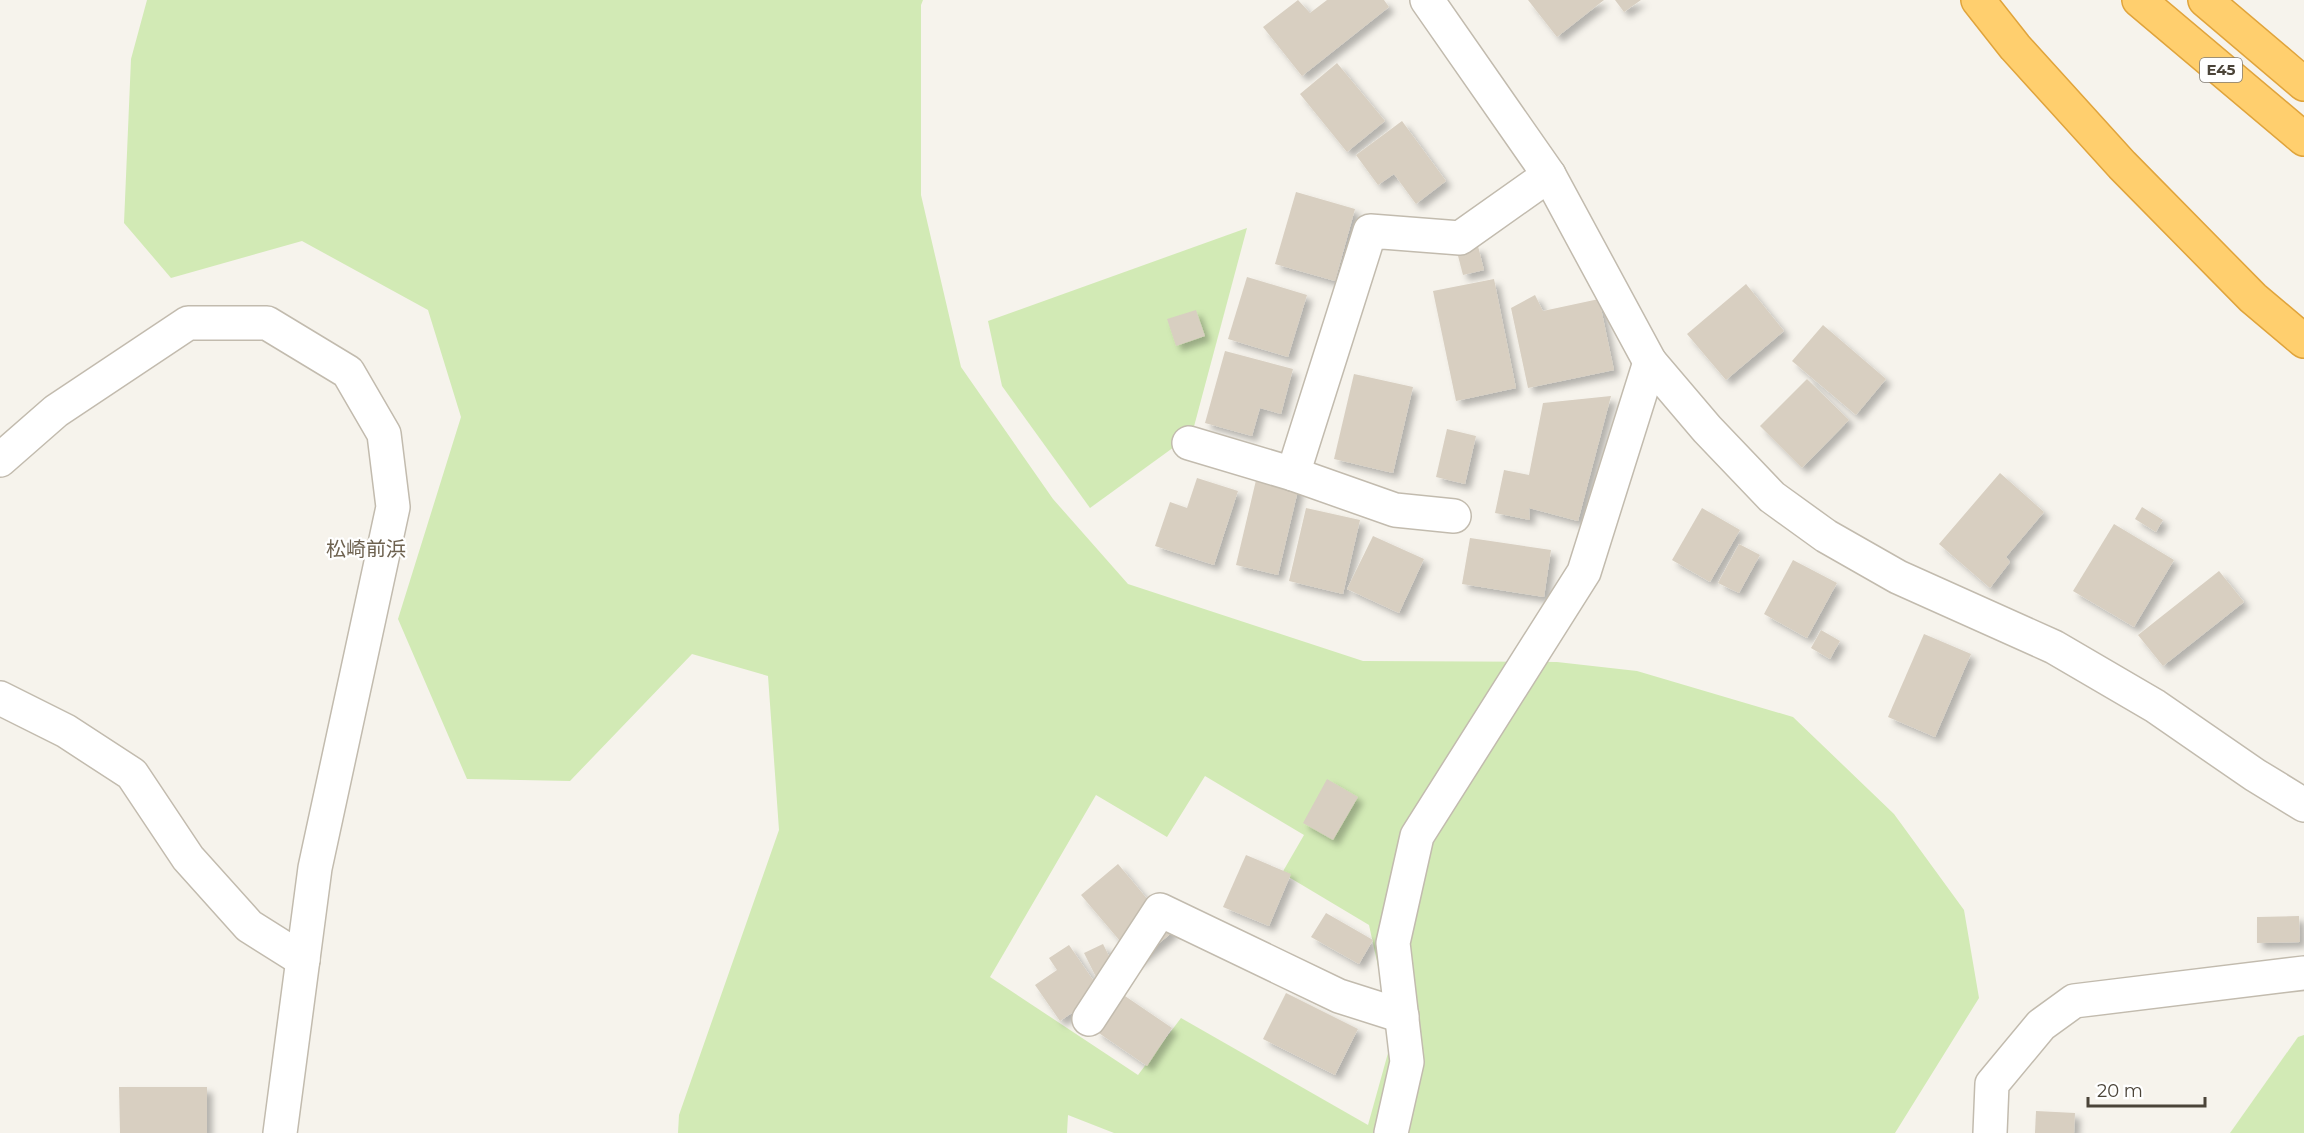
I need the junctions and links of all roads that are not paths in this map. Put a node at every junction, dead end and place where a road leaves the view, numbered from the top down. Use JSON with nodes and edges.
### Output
{"nodes":[{"id":1,"x":1427,"y":0,"type":"edge"},
{"id":2,"x":1978,"y":0,"type":"edge"},
{"id":3,"x":2139,"y":0,"type":"edge"},
{"id":4,"x":2205,"y":0,"type":"edge"},
{"id":5,"x":2304,"y":84,"type":"edge"},
{"id":6,"x":2304,"y":139,"type":"edge"},
{"id":7,"x":1549,"y":175,"type":"junction"},
{"id":8,"x":2304,"y":341,"type":"edge"},
{"id":9,"x":1650,"y":362,"type":"junction"},
{"id":10,"x":1189,"y":443,"type":"dead end"},
{"id":11,"x":0,"y":460,"type":"edge"},
{"id":12,"x":1293,"y":474,"type":"junction"},
{"id":13,"x":1454,"y":516,"type":"dead end"},
{"id":14,"x":0,"y":698,"type":"edge"},
{"id":15,"x":2304,"y":805,"type":"edge"},
{"id":16,"x":303,"y":960,"type":"junction"},
{"id":17,"x":2304,"y":973,"type":"edge"},
{"id":18,"x":1402,"y":1016,"type":"junction"},
{"id":19,"x":1089,"y":1019,"type":"dead end"},
{"id":20,"x":280,"y":1133,"type":"edge"},
{"id":21,"x":1391,"y":1133,"type":"edge"},
{"id":22,"x":1990,"y":1133,"type":"edge"}],
"edges":[{"from":1,"to":7,"type":"street"},
{"from":2,"to":8,"type":"highway"},
{"from":3,"to":6,"type":"highway","number":"E45"},
{"from":4,"to":5,"type":"highway","number":"E45"},
{"from":7,"to":9,"type":"street"},
{"from":7,"to":12,"type":"street"},
{"from":9,"to":15,"type":"street"},
{"from":9,"to":18,"type":"street"},
{"from":10,"to":12,"type":"street"},
{"from":11,"to":16,"type":"street"},
{"from":12,"to":13,"type":"street"},
{"from":14,"to":16,"type":"street"},
{"from":16,"to":20,"type":"street"},
{"from":17,"to":22,"type":"street"},
{"from":18,"to":19,"type":"street"},
{"from":18,"to":21,"type":"street"}]}
